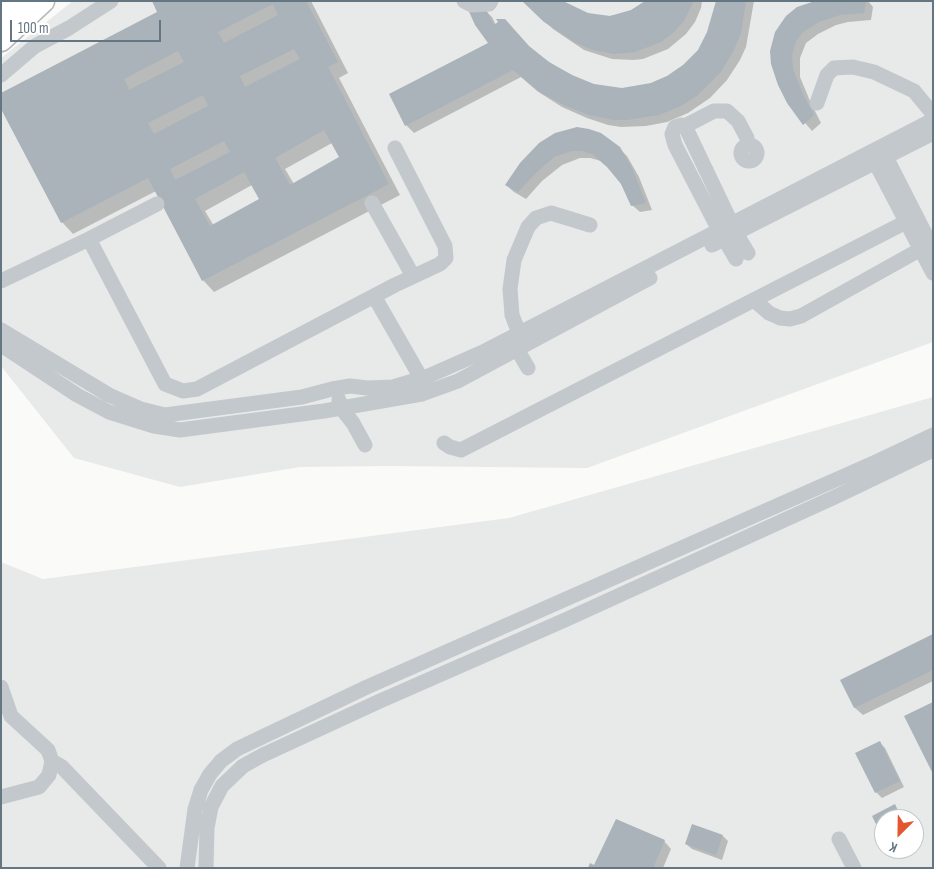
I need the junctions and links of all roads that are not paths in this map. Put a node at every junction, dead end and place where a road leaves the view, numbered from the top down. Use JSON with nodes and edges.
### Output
{"nodes":[{"id":1,"x":18,"y":1,"type":"edge"},
{"id":2,"x":43,"y":1,"type":"edge"},
{"id":3,"x":111,"y":1,"type":"edge"},
{"id":4,"x":464,"y":1,"type":"edge"},
{"id":5,"x":491,"y":1,"type":"edge"},
{"id":6,"x":1,"y":15,"type":"edge"},
{"id":7,"x":1,"y":40,"type":"edge"},
{"id":8,"x":1,"y":76,"type":"edge"},
{"id":9,"x":817,"y":103,"type":"dead end"},
{"id":10,"x":933,"y":114,"type":"edge"},
{"id":11,"x":933,"y":120,"type":"edge"},
{"id":12,"x":933,"y":133,"type":"edge"},
{"id":13,"x":748,"y":145,"type":"dead end"},
{"id":14,"x":394,"y":148,"type":"dead end"},
{"id":15,"x":880,"y":160,"type":"junction"},
{"id":16,"x":372,"y":202,"type":"dead end"},
{"id":17,"x":157,"y":204,"type":"dead end"},
{"id":18,"x":906,"y":222,"type":"junction"},
{"id":19,"x":590,"y":224,"type":"dead end"},
{"id":20,"x":728,"y":231,"type":"junction"},
{"id":21,"x":89,"y":240,"type":"junction"},
{"id":22,"x":928,"y":247,"type":"edge"},
{"id":23,"x":742,"y":256,"type":"dead end"},
{"id":24,"x":933,"y":273,"type":"edge"},
{"id":25,"x":413,"y":276,"type":"junction"},
{"id":26,"x":1,"y":281,"type":"edge"},
{"id":27,"x":374,"y":296,"type":"junction"},
{"id":28,"x":754,"y":300,"type":"junction"},
{"id":29,"x":1,"y":330,"type":"edge"},
{"id":30,"x":520,"y":333,"type":"junction"},
{"id":31,"x":1,"y":345,"type":"edge"},
{"id":32,"x":517,"y":349,"type":"junction"},
{"id":33,"x":528,"y":368,"type":"dead end"},
{"id":34,"x":420,"y":378,"type":"junction"},
{"id":35,"x":357,"y":386,"type":"junction"},
{"id":36,"x":341,"y":387,"type":"junction"},
{"id":37,"x":358,"y":405,"type":"junction"},
{"id":38,"x":341,"y":408,"type":"junction"},
{"id":39,"x":354,"y":423,"type":"junction"},
{"id":40,"x":933,"y":435,"type":"edge"},
{"id":41,"x":444,"y":443,"type":"dead end"},
{"id":42,"x":365,"y":445,"type":"dead end"},
{"id":43,"x":933,"y":450,"type":"edge"},
{"id":44,"x":1,"y":687,"type":"edge"},
{"id":45,"x":52,"y":761,"type":"junction"},
{"id":46,"x":1,"y":797,"type":"edge"},
{"id":47,"x":839,"y":838,"type":"dead end"},
{"id":48,"x":159,"y":868,"type":"edge"},
{"id":49,"x":186,"y":868,"type":"edge"},
{"id":50,"x":206,"y":868,"type":"edge"},
{"id":51,"x":854,"y":868,"type":"edge"}],
"edges":[{"from":1,"to":6,"type":"highway"},
{"from":2,"to":7,"type":"highway"},
{"from":3,"to":8,"type":"street"},
{"from":4,"to":5,"type":"street"},
{"from":9,"to":10,"type":"street"},
{"from":11,"to":20,"type":"street"},
{"from":12,"to":15,"type":"street"},
{"from":13,"to":20,"type":"street"},
{"from":14,"to":25,"type":"street"},
{"from":15,"to":18,"type":"street"},
{"from":15,"to":20,"type":"street"},
{"from":15,"to":22,"type":"street"},
{"from":16,"to":25,"type":"street"},
{"from":17,"to":21,"type":"street"},
{"from":18,"to":22,"type":"street"},
{"from":18,"to":28,"type":"street"},
{"from":19,"to":30,"type":"street"},
{"from":20,"to":23,"type":"street"},
{"from":20,"to":30,"type":"street"},
{"from":20,"to":32,"type":"street"},
{"from":21,"to":26,"type":"street"},
{"from":21,"to":27,"type":"street"},
{"from":22,"to":24,"type":"street"},
{"from":22,"to":28,"type":"street"},
{"from":25,"to":27,"type":"street"},
{"from":27,"to":34,"type":"street"},
{"from":28,"to":41,"type":"street"},
{"from":29,"to":36,"type":"street"},
{"from":30,"to":34,"type":"street"},
{"from":31,"to":38,"type":"street"},
{"from":32,"to":33,"type":"street"},
{"from":32,"to":37,"type":"street"},
{"from":34,"to":35,"type":"street"},
{"from":35,"to":36,"type":"street"},
{"from":35,"to":37,"type":"street"},
{"from":36,"to":38,"type":"street"},
{"from":37,"to":38,"type":"street"},
{"from":37,"to":39,"type":"street"},
{"from":38,"to":39,"type":"street"},
{"from":39,"to":42,"type":"street"},
{"from":40,"to":49,"type":"street"},
{"from":43,"to":50,"type":"street"},
{"from":44,"to":45,"type":"street"},
{"from":45,"to":46,"type":"street"},
{"from":45,"to":48,"type":"street"},
{"from":47,"to":51,"type":"street"}]}
